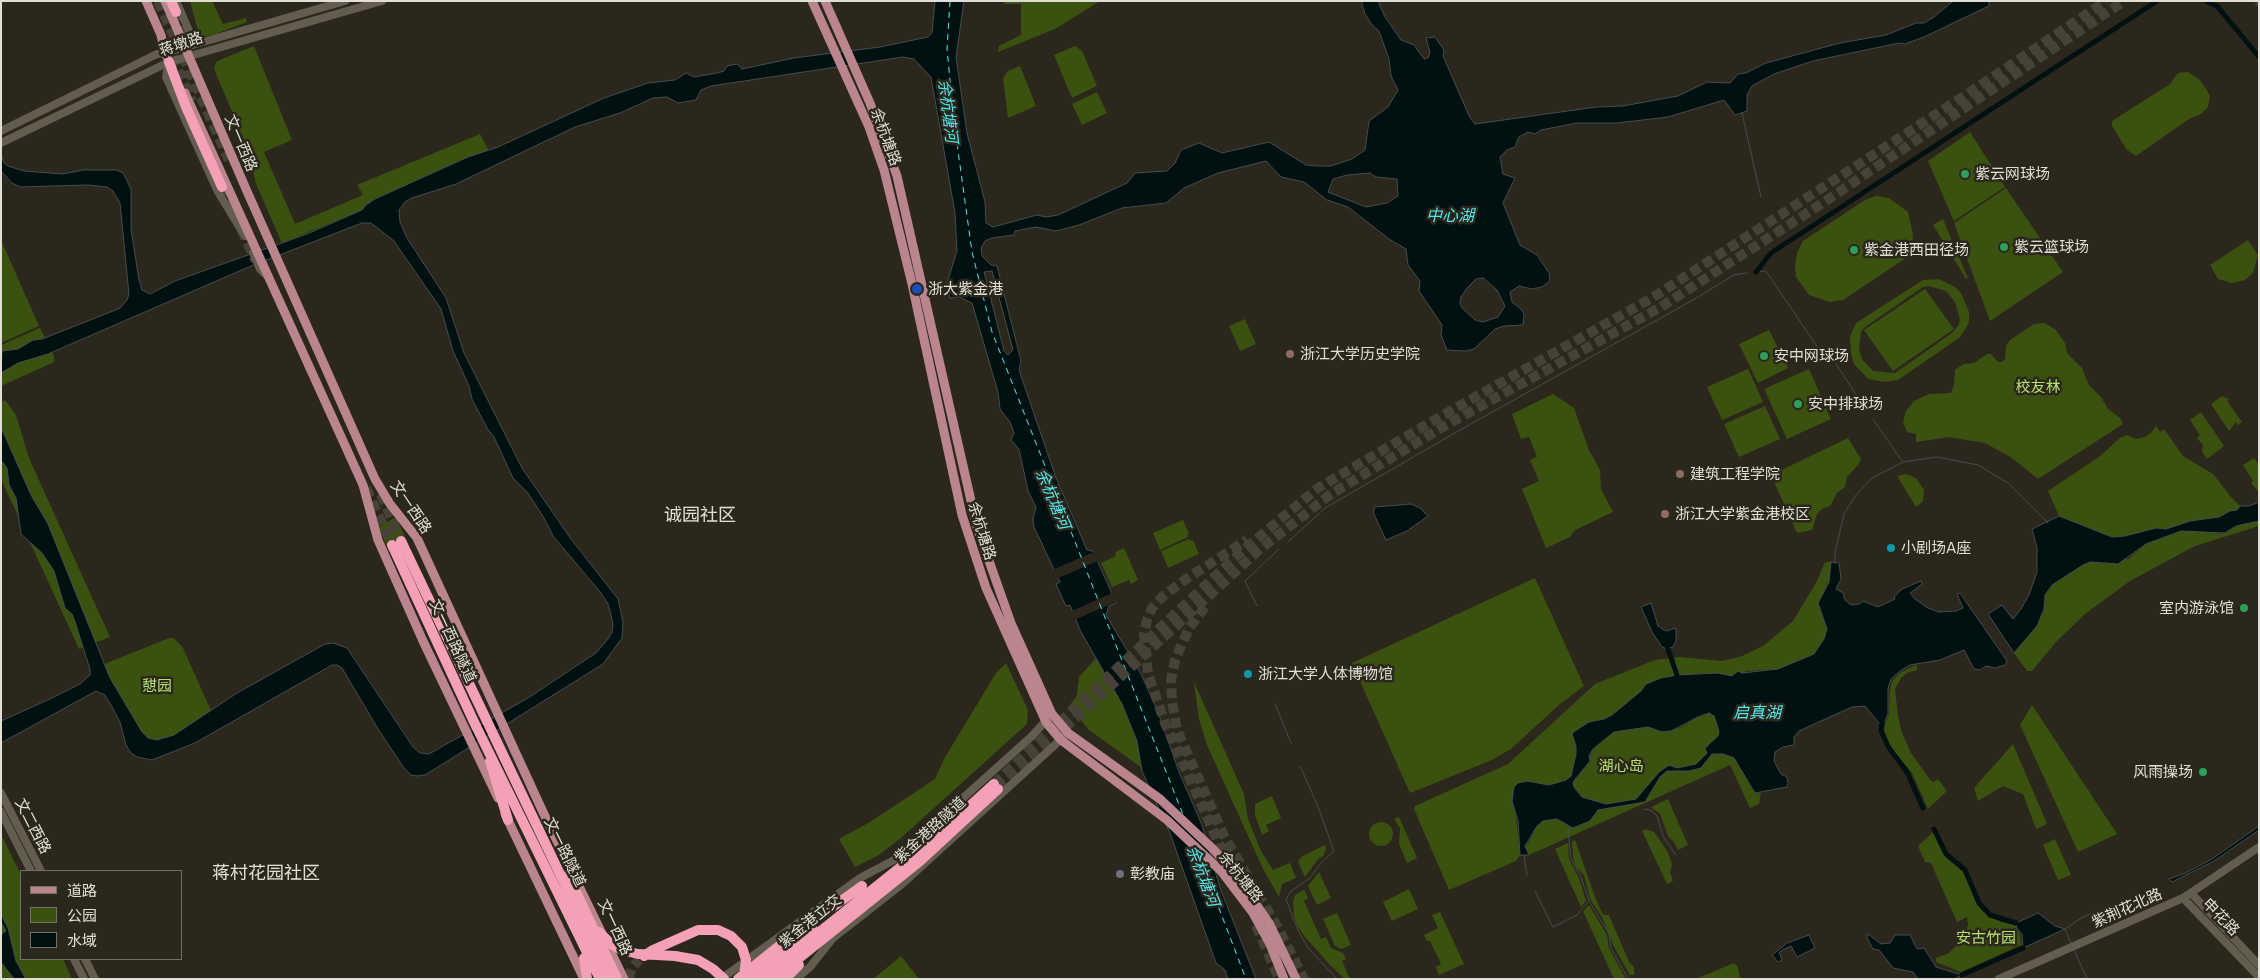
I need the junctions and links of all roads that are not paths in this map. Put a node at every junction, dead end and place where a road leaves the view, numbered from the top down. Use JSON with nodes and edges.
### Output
{"nodes":[{"id":1,"x":146,"y":1,"type":"edge"},
{"id":2,"x":165,"y":1,"type":"edge"},
{"id":3,"x":171,"y":1,"type":"edge"},
{"id":4,"x":176,"y":1,"type":"edge"},
{"id":5,"x":344,"y":1,"type":"edge"},
{"id":6,"x":382,"y":1,"type":"edge"},
{"id":7,"x":812,"y":1,"type":"edge"},
{"id":8,"x":825,"y":1,"type":"edge"},
{"id":9,"x":176,"y":12,"type":"tunnel mouth"},
{"id":10,"x":188,"y":50,"type":"junction"},
{"id":11,"x":167,"y":58,"type":"junction"},
{"id":12,"x":1,"y":131,"type":"edge"},
{"id":13,"x":2,"y":142,"type":"edge"},
{"id":14,"x":222,"y":187,"type":"tunnel mouth"},
{"id":15,"x":1052,"y":714,"type":"junction"},
{"id":16,"x":1046,"y":722,"type":"junction"},
{"id":17,"x":495,"y":736,"type":"junction"},
{"id":18,"x":1065,"y":737,"type":"junction"},
{"id":19,"x":485,"y":744,"type":"junction"},
{"id":20,"x":1,"y":793,"type":"edge"},
{"id":21,"x":1,"y":812,"type":"edge"},
{"id":22,"x":508,"y":820,"type":"junction"},
{"id":23,"x":2259,"y":847,"type":"edge"},
{"id":24,"x":900,"y":867,"type":"junction"},
{"id":25,"x":31,"y":870,"type":"edge"},
{"id":26,"x":40,"y":870,"type":"edge"},
{"id":27,"x":862,"y":886,"type":"junction"},
{"id":28,"x":879,"y":889,"type":"junction"},
{"id":29,"x":2191,"y":893,"type":"junction"},
{"id":30,"x":2183,"y":898,"type":"junction"},
{"id":31,"x":585,"y":910,"type":"junction"},
{"id":32,"x":804,"y":920,"type":"junction"},
{"id":33,"x":824,"y":939,"type":"junction"},
{"id":34,"x":811,"y":953,"type":"junction"},
{"id":35,"x":584,"y":958,"type":"junction"},
{"id":36,"x":74,"y":960,"type":"edge"},
{"id":37,"x":86,"y":960,"type":"edge"},
{"id":38,"x":639,"y":960,"type":"tunnel mouth"},
{"id":39,"x":2259,"y":965,"type":"edge"},
{"id":40,"x":782,"y":971,"type":"edge"},
{"id":41,"x":2259,"y":977,"type":"edge"},
{"id":42,"x":84,"y":979,"type":"edge"},
{"id":43,"x":95,"y":979,"type":"edge"},
{"id":44,"x":585,"y":979,"type":"edge"},
{"id":45,"x":595,"y":979,"type":"edge"},
{"id":46,"x":600,"y":979,"type":"edge"},
{"id":47,"x":610,"y":979,"type":"edge"},
{"id":48,"x":617,"y":979,"type":"edge"},
{"id":49,"x":624,"y":979,"type":"edge"},
{"id":50,"x":722,"y":979,"type":"edge"},
{"id":51,"x":738,"y":979,"type":"edge"},
{"id":52,"x":743,"y":979,"type":"edge"},
{"id":53,"x":749,"y":979,"type":"edge"},
{"id":54,"x":761,"y":979,"type":"edge"},
{"id":55,"x":773,"y":979,"type":"edge"},
{"id":56,"x":796,"y":979,"type":"edge"},
{"id":57,"x":1284,"y":979,"type":"edge"},
{"id":58,"x":1296,"y":979,"type":"edge"},
{"id":59,"x":1999,"y":979,"type":"edge"}],
"edges":[{"from":1,"to":11,"type":"main road","name":"文一西路"},
{"from":2,"to":10,"type":"main road","name":"文一西路"},
{"from":3,"to":9,"type":"highway"},
{"from":4,"to":10,"type":"main road","name":"文一西路"},
{"from":5,"to":10,"type":"main road","name":"蒋墩路"},
{"from":6,"to":10,"type":"main road","name":"蒋墩路"},
{"from":7,"to":16,"type":"main road","name":"余杭塘路"},
{"from":8,"to":15,"type":"main road","name":"余杭塘路"},
{"from":10,"to":11,"type":"main road","name":"蒋墩路"},
{"from":10,"to":49,"type":"main road","name":"文一西路"},
{"from":11,"to":12,"type":"main road","name":"蒋墩路"},
{"from":11,"to":13,"type":"main road","name":"蒋墩路"},
{"from":11,"to":14,"type":"highway"},
{"from":11,"to":22,"type":"main road","name":"文一西路"},
{"from":15,"to":16,"type":"main road"},
{"from":15,"to":18,"type":"main road","name":"余杭塘路"},
{"from":16,"to":18,"type":"main road","name":"余杭塘路"},
{"from":16,"to":32,"type":"main road"},
{"from":17,"to":19,"type":"highway","name":"文一西路隧道"},
{"from":17,"to":31,"type":"highway"},
{"from":17,"to":47,"type":"highway","name":"文一路隧道"},
{"from":18,"to":56,"type":"main road"},
{"from":18,"to":57,"type":"main road","name":"余杭塘路"},
{"from":18,"to":58,"type":"main road","name":"余杭塘路"},
{"from":19,"to":22,"type":"highway"},
{"from":19,"to":35,"type":"highway"},
{"from":19,"to":46,"type":"highway","name":"文一路隧道"},
{"from":20,"to":26,"type":"main road","name":"文二西路"},
{"from":21,"to":25,"type":"main road","name":"文二西路"},
{"from":22,"to":44,"type":"main road","name":"文一西路"},
{"from":23,"to":29,"type":"main road","name":"紫荆花北路"},
{"from":24,"to":27,"type":"highway"},
{"from":24,"to":28,"type":"highway","name":"紫金港路隧道"},
{"from":24,"to":28,"type":"highway","name":"紫金港路隧道"},
{"from":27,"to":32,"type":"highway"},
{"from":27,"to":51,"type":"highway"},
{"from":28,"to":33,"type":"highway","name":"紫金港立交"},
{"from":28,"to":40,"type":"highway","name":"紫金港立交"},
{"from":28,"to":53,"type":"highway"},
{"from":29,"to":30,"type":"main road","name":"紫荆花北路"},
{"from":29,"to":39,"type":"main road","name":"申花路"},
{"from":30,"to":41,"type":"main road","name":"申花路"},
{"from":30,"to":59,"type":"main road","name":"紫荆花北路"},
{"from":31,"to":48,"type":"highway"},
{"from":31,"to":50,"type":"highway"},
{"from":32,"to":50,"type":"main road"},
{"from":33,"to":34,"type":"highway"},
{"from":33,"to":40,"type":"highway","name":"紫金港立交"},
{"from":34,"to":40,"type":"highway"},
{"from":34,"to":56,"type":"highway"},
{"from":35,"to":44,"type":"highway"},
{"from":35,"to":45,"type":"highway"},
{"from":36,"to":42,"type":"main road"},
{"from":37,"to":43,"type":"main road"},
{"from":38,"to":52,"type":"highway"},
{"from":40,"to":54,"type":"highway","name":"紫金港立交"},
{"from":40,"to":55,"type":"highway","name":"紫金港立交"}]}
